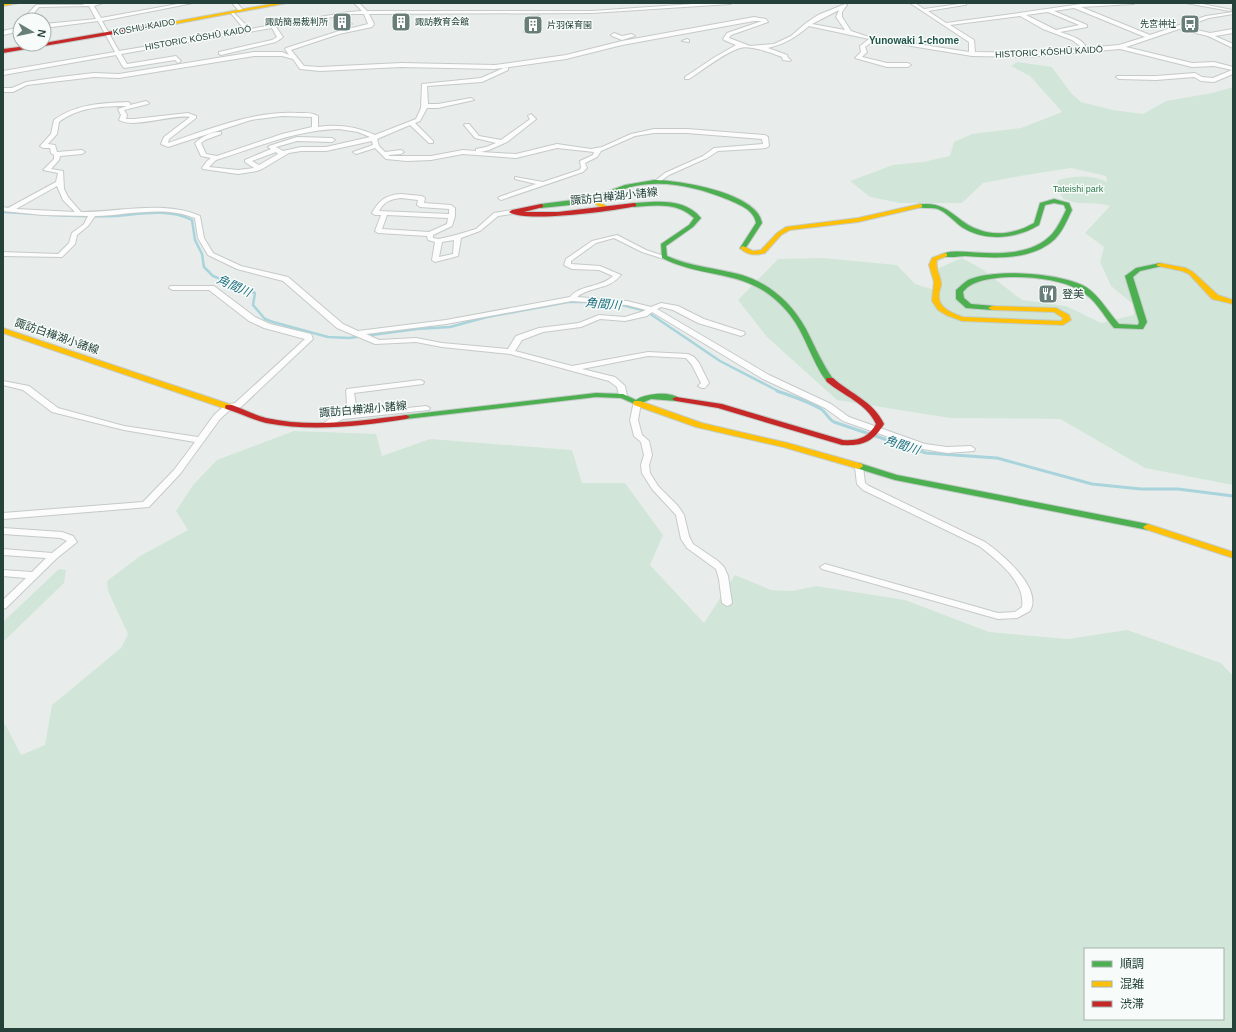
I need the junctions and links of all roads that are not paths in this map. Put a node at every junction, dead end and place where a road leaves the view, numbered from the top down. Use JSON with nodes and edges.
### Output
{"nodes":[{"id":1,"x":100,"y":3,"type":"edge"},
{"id":2,"x":191,"y":3,"type":"edge"},
{"id":3,"x":285,"y":3,"type":"edge"},
{"id":4,"x":356,"y":3,"type":"edge"},
{"id":5,"x":730,"y":3,"type":"edge"},
{"id":6,"x":912,"y":3,"type":"edge"},
{"id":7,"x":1066,"y":3,"type":"edge"},
{"id":8,"x":1133,"y":3,"type":"edge"},
{"id":9,"x":1188,"y":3,"type":"edge"},
{"id":10,"x":91,"y":4,"type":"edge"},
{"id":11,"x":703,"y":4,"type":"edge"},
{"id":12,"x":953,"y":4,"type":"edge"},
{"id":13,"x":964,"y":4,"type":"dead end"},
{"id":14,"x":845,"y":5,"type":"edge"},
{"id":15,"x":1075,"y":6,"type":"junction"},
{"id":16,"x":236,"y":8,"type":"edge"},
{"id":17,"x":925,"y":10,"type":"junction"},
{"id":18,"x":1049,"y":10,"type":"junction"},
{"id":19,"x":32,"y":12,"type":"edge"},
{"id":20,"x":365,"y":12,"type":"junction"},
{"id":21,"x":1233,"y":12,"type":"edge"},
{"id":22,"x":1021,"y":15,"type":"junction"},
{"id":23,"x":99,"y":19,"type":"junction"},
{"id":24,"x":808,"y":24,"type":"junction"},
{"id":25,"x":946,"y":24,"type":"junction"},
{"id":26,"x":52,"y":25,"type":"edge"},
{"id":27,"x":273,"y":26,"type":"junction"},
{"id":28,"x":1179,"y":27,"type":"junction"},
{"id":29,"x":248,"y":30,"type":"junction"},
{"id":30,"x":1058,"y":31,"type":"junction"},
{"id":31,"x":1233,"y":31,"type":"edge"},
{"id":32,"x":849,"y":32,"type":"junction"},
{"id":33,"x":108,"y":34,"type":"junction"},
{"id":34,"x":614,"y":35,"type":"dead end"},
{"id":35,"x":1210,"y":35,"type":"junction"},
{"id":36,"x":1150,"y":37,"type":"junction"},
{"id":37,"x":873,"y":39,"type":"junction"},
{"id":38,"x":638,"y":40,"type":"junction"},
{"id":39,"x":741,"y":45,"type":"junction"},
{"id":40,"x":1233,"y":46,"type":"edge"},
{"id":41,"x":1120,"y":47,"type":"junction"},
{"id":42,"x":763,"y":48,"type":"junction"},
{"id":43,"x":3,"y":51,"type":"edge"},
{"id":44,"x":1084,"y":51,"type":"junction"},
{"id":45,"x":118,"y":52,"type":"junction"},
{"id":46,"x":972,"y":54,"type":"junction"},
{"id":47,"x":295,"y":58,"type":"junction"},
{"id":48,"x":788,"y":60,"type":"dead end"},
{"id":49,"x":178,"y":61,"type":"junction"},
{"id":50,"x":530,"y":62,"type":"junction"},
{"id":51,"x":908,"y":65,"type":"dead end"},
{"id":52,"x":1233,"y":70,"type":"edge"},
{"id":53,"x":3,"y":73,"type":"edge"},
{"id":54,"x":114,"y":76,"type":"junction"},
{"id":55,"x":1119,"y":77,"type":"dead end"},
{"id":56,"x":687,"y":78,"type":"dead end"},
{"id":57,"x":3,"y":90,"type":"edge"},
{"id":58,"x":471,"y":100,"type":"dead end"},
{"id":59,"x":426,"y":106,"type":"junction"},
{"id":60,"x":531,"y":116,"type":"dead end"},
{"id":61,"x":412,"y":124,"type":"junction"},
{"id":62,"x":467,"y":125,"type":"dead end"},
{"id":63,"x":315,"y":129,"type":"junction"},
{"id":64,"x":219,"y":133,"type":"dead end"},
{"id":65,"x":374,"y":137,"type":"junction"},
{"id":66,"x":332,"y":140,"type":"dead end"},
{"id":67,"x":431,"y":142,"type":"dead end"},
{"id":68,"x":502,"y":142,"type":"junction"},
{"id":69,"x":376,"y":146,"type":"junction"},
{"id":70,"x":275,"y":150,"type":"junction"},
{"id":71,"x":598,"y":150,"type":"junction"},
{"id":72,"x":82,"y":152,"type":"dead end"},
{"id":73,"x":356,"y":152,"type":"dead end"},
{"id":74,"x":401,"y":152,"type":"dead end"},
{"id":75,"x":463,"y":152,"type":"junction"},
{"id":76,"x":282,"y":153,"type":"junction"},
{"id":77,"x":57,"y":154,"type":"junction"},
{"id":78,"x":383,"y":154,"type":"junction"},
{"id":79,"x":217,"y":158,"type":"junction"},
{"id":80,"x":270,"y":166,"type":"dead end"},
{"id":81,"x":258,"y":168,"type":"junction"},
{"id":82,"x":517,"y":178,"type":"dead end"},
{"id":83,"x":658,"y":181,"type":"junction"},
{"id":84,"x":58,"y":183,"type":"junction"},
{"id":85,"x":541,"y":183,"type":"junction"},
{"id":86,"x":501,"y":198,"type":"dead end"},
{"id":87,"x":592,"y":200,"type":"junction"},
{"id":88,"x":606,"y":208,"type":"junction"},
{"id":89,"x":6,"y":209,"type":"edge"},
{"id":90,"x":512,"y":212,"type":"junction"},
{"id":91,"x":78,"y":213,"type":"junction"},
{"id":92,"x":385,"y":213,"type":"junction"},
{"id":93,"x":92,"y":216,"type":"junction"},
{"id":94,"x":452,"y":216,"type":"junction"},
{"id":95,"x":430,"y":234,"type":"junction"},
{"id":96,"x":458,"y":237,"type":"junction"},
{"id":97,"x":439,"y":241,"type":"junction"},
{"id":98,"x":3,"y":254,"type":"edge"},
{"id":99,"x":664,"y":257,"type":"junction"},
{"id":100,"x":173,"y":288,"type":"dead end"},
{"id":101,"x":572,"y":299,"type":"junction"},
{"id":102,"x":1233,"y":302,"type":"edge"},
{"id":103,"x":649,"y":311,"type":"junction"},
{"id":104,"x":3,"y":330,"type":"edge"},
{"id":105,"x":358,"y":334,"type":"junction"},
{"id":106,"x":741,"y":334,"type":"dead end"},
{"id":107,"x":510,"y":352,"type":"junction"},
{"id":108,"x":570,"y":369,"type":"junction"},
{"id":109,"x":420,"y":382,"type":"dead end"},
{"id":110,"x":3,"y":383,"type":"edge"},
{"id":111,"x":702,"y":386,"type":"dead end"},
{"id":112,"x":623,"y":396,"type":"junction"},
{"id":113,"x":637,"y":402,"type":"junction"},
{"id":114,"x":228,"y":407,"type":"junction"},
{"id":115,"x":426,"y":408,"type":"dead end"},
{"id":116,"x":342,"y":417,"type":"junction"},
{"id":117,"x":326,"y":425,"type":"junction"},
{"id":118,"x":877,"y":430,"type":"junction"},
{"id":119,"x":199,"y":440,"type":"junction"},
{"id":120,"x":971,"y":449,"type":"dead end"},
{"id":121,"x":859,"y":467,"type":"junction"},
{"id":122,"x":3,"y":516,"type":"edge"},
{"id":123,"x":3,"y":531,"type":"edge"},
{"id":124,"x":3,"y":552,"type":"edge"},
{"id":125,"x":1233,"y":555,"type":"edge"},
{"id":126,"x":54,"y":556,"type":"junction"},
{"id":127,"x":825,"y":567,"type":"dead end"},
{"id":128,"x":3,"y":572,"type":"edge"},
{"id":129,"x":34,"y":575,"type":"junction"},
{"id":130,"x":3,"y":595,"type":"edge"},
{"id":131,"x":13,"y":596,"type":"junction"},
{"id":132,"x":727,"y":603,"type":"dead end"},
{"id":133,"x":3,"y":606,"type":"edge"}],
"edges":[{"from":1,"to":10,"type":"street"},
{"from":2,"to":23,"type":"street"},
{"from":3,"to":16,"type":"main road","name":"KOSHU-KAIDO"},
{"from":4,"to":20,"type":"street"},
{"from":5,"to":11,"type":"street","name":"HISTORIC KŌSHŪ KAIDŌ"},
{"from":6,"to":17,"type":"street"},
{"from":7,"to":15,"type":"street"},
{"from":8,"to":15,"type":"street"},
{"from":9,"to":21,"type":"street"},
{"from":10,"to":19,"type":"street"},
{"from":10,"to":23,"type":"street"},
{"from":11,"to":20,"type":"street","name":"HISTORIC KŌSHŪ KAIDŌ"},
{"from":12,"to":13,"type":"street"},
{"from":12,"to":17,"type":"street"},
{"from":14,"to":24,"type":"street"},
{"from":14,"to":32,"type":"street"},
{"from":15,"to":18,"type":"street"},
{"from":15,"to":36,"type":"street"},
{"from":16,"to":29,"type":"street"},
{"from":16,"to":33,"type":"main road","name":"KOSHU-KAIDO"},
{"from":17,"to":25,"type":"street"},
{"from":18,"to":22,"type":"street"},
{"from":18,"to":30,"type":"street"},
{"from":20,"to":27,"type":"street","name":"HISTORIC KŌSHŪ KAIDŌ"},
{"from":20,"to":47,"type":"street"},
{"from":21,"to":28,"type":"street","name":"HISTORIC KŌSHŪ KAIDŌ"},
{"from":22,"to":25,"type":"street"},
{"from":22,"to":30,"type":"street"},
{"from":23,"to":26,"type":"street"},
{"from":23,"to":33,"type":"street"},
{"from":24,"to":32,"type":"street","name":"HISTORIC KŌSHŪ KAIDŌ"},
{"from":24,"to":42,"type":"street"},
{"from":25,"to":46,"type":"street"},
{"from":27,"to":29,"type":"street","name":"HISTORIC KŌSHŪ KAIDŌ"},
{"from":27,"to":49,"type":"street"},
{"from":28,"to":35,"type":"street"},
{"from":28,"to":36,"type":"street","name":"HISTORIC KŌSHŪ KAIDŌ"},
{"from":29,"to":45,"type":"street","name":"HISTORIC KŌSHŪ KAIDŌ"},
{"from":30,"to":44,"type":"street"},
{"from":31,"to":35,"type":"street"},
{"from":32,"to":37,"type":"street","name":"HISTORIC KŌSHŪ KAIDŌ"},
{"from":33,"to":43,"type":"main road","name":"KOSHU-KAIDO"},
{"from":33,"to":45,"type":"street"},
{"from":34,"to":38,"type":"street"},
{"from":35,"to":40,"type":"street"},
{"from":36,"to":41,"type":"street","name":"HISTORIC KŌSHŪ KAIDŌ"},
{"from":37,"to":46,"type":"street","name":"HISTORIC KŌSHŪ KAIDŌ"},
{"from":37,"to":51,"type":"street"},
{"from":38,"to":39,"type":"street"},
{"from":38,"to":50,"type":"street"},
{"from":39,"to":42,"type":"street"},
{"from":39,"to":56,"type":"street"},
{"from":41,"to":44,"type":"street","name":"HISTORIC KŌSHŪ KAIDŌ"},
{"from":41,"to":52,"type":"street"},
{"from":42,"to":48,"type":"street"},
{"from":44,"to":46,"type":"street","name":"HISTORIC KŌSHŪ KAIDŌ"},
{"from":45,"to":49,"type":"street"},
{"from":45,"to":53,"type":"street","name":"HISTORIC KŌSHŪ KAIDŌ"},
{"from":47,"to":50,"type":"street"},
{"from":47,"to":54,"type":"street"},
{"from":49,"to":54,"type":"street"},
{"from":50,"to":59,"type":"street"},
{"from":52,"to":55,"type":"street"},
{"from":54,"to":57,"type":"street"},
{"from":58,"to":59,"type":"street"},
{"from":59,"to":61,"type":"street"},
{"from":60,"to":68,"type":"street"},
{"from":61,"to":65,"type":"street"},
{"from":61,"to":67,"type":"street"},
{"from":62,"to":68,"type":"street"},
{"from":63,"to":65,"type":"street"},
{"from":63,"to":77,"type":"street"},
{"from":63,"to":79,"type":"street"},
{"from":64,"to":79,"type":"street"},
{"from":65,"to":69,"type":"street"},
{"from":65,"to":76,"type":"street"},
{"from":66,"to":70,"type":"street"},
{"from":68,"to":75,"type":"street"},
{"from":69,"to":73,"type":"street"},
{"from":69,"to":78,"type":"street"},
{"from":70,"to":76,"type":"street"},
{"from":70,"to":81,"type":"street"},
{"from":71,"to":75,"type":"street"},
{"from":71,"to":83,"type":"street"},
{"from":71,"to":85,"type":"street"},
{"from":72,"to":77,"type":"street"},
{"from":74,"to":78,"type":"street"},
{"from":75,"to":78,"type":"street"},
{"from":76,"to":81,"type":"street"},
{"from":77,"to":84,"type":"street"},
{"from":79,"to":81,"type":"street"},
{"from":80,"to":81,"type":"street"},
{"from":82,"to":85,"type":"street"},
{"from":83,"to":87,"type":"main road","name":"諏訪白樺湖小諸線"},
{"from":83,"to":102,"type":"main road","name":"諏訪白樺湖小諸線"},
{"from":84,"to":89,"type":"street"},
{"from":84,"to":91,"type":"street"},
{"from":85,"to":86,"type":"street"},
{"from":87,"to":88,"type":"main road"},
{"from":87,"to":90,"type":"main road","name":"諏訪白樺湖小諸線"},
{"from":88,"to":90,"type":"main road","name":"諏訪白樺湖小諸線"},
{"from":88,"to":99,"type":"main road","name":"諏訪白樺湖小諸線"},
{"from":89,"to":91,"type":"street"},
{"from":90,"to":96,"type":"street"},
{"from":91,"to":93,"type":"street"},
{"from":92,"to":94,"type":"street"},
{"from":92,"to":94,"type":"street"},
{"from":92,"to":95,"type":"street"},
{"from":93,"to":98,"type":"street"},
{"from":93,"to":105,"type":"street"},
{"from":94,"to":95,"type":"street"},
{"from":95,"to":97,"type":"street"},
{"from":96,"to":97,"type":"street"},
{"from":96,"to":97,"type":"street"},
{"from":99,"to":101,"type":"street"},
{"from":99,"to":118,"type":"main road"},
{"from":100,"to":114,"type":"street"},
{"from":101,"to":103,"type":"street"},
{"from":101,"to":105,"type":"street"},
{"from":103,"to":106,"type":"street"},
{"from":103,"to":107,"type":"street"},
{"from":103,"to":118,"type":"street"},
{"from":104,"to":114,"type":"main road","name":"諏訪白樺湖小諸線"},
{"from":105,"to":107,"type":"street"},
{"from":107,"to":108,"type":"street"},
{"from":108,"to":111,"type":"street"},
{"from":108,"to":112,"type":"street"},
{"from":109,"to":116,"type":"street"},
{"from":110,"to":119,"type":"street"},
{"from":112,"to":113,"type":"main road","name":"諏訪白樺湖小諸線"},
{"from":112,"to":117,"type":"main road","name":"諏訪白樺湖小諸線"},
{"from":113,"to":118,"type":"main road"},
{"from":113,"to":121,"type":"main road","name":"諏訪白樺湖小諸線"},
{"from":113,"to":132,"type":"street"},
{"from":114,"to":117,"type":"main road","name":"諏訪白樺湖小諸線"},
{"from":114,"to":119,"type":"street"},
{"from":115,"to":116,"type":"street"},
{"from":116,"to":117,"type":"street"},
{"from":118,"to":120,"type":"street"},
{"from":119,"to":122,"type":"street"},
{"from":121,"to":125,"type":"main road","name":"諏訪白樺湖小諸線"},
{"from":121,"to":127,"type":"street"},
{"from":123,"to":126,"type":"street"},
{"from":124,"to":126,"type":"street"},
{"from":126,"to":129,"type":"street"},
{"from":128,"to":129,"type":"street"},
{"from":129,"to":131,"type":"street"},
{"from":130,"to":131,"type":"street"},
{"from":131,"to":133,"type":"street"}]}
